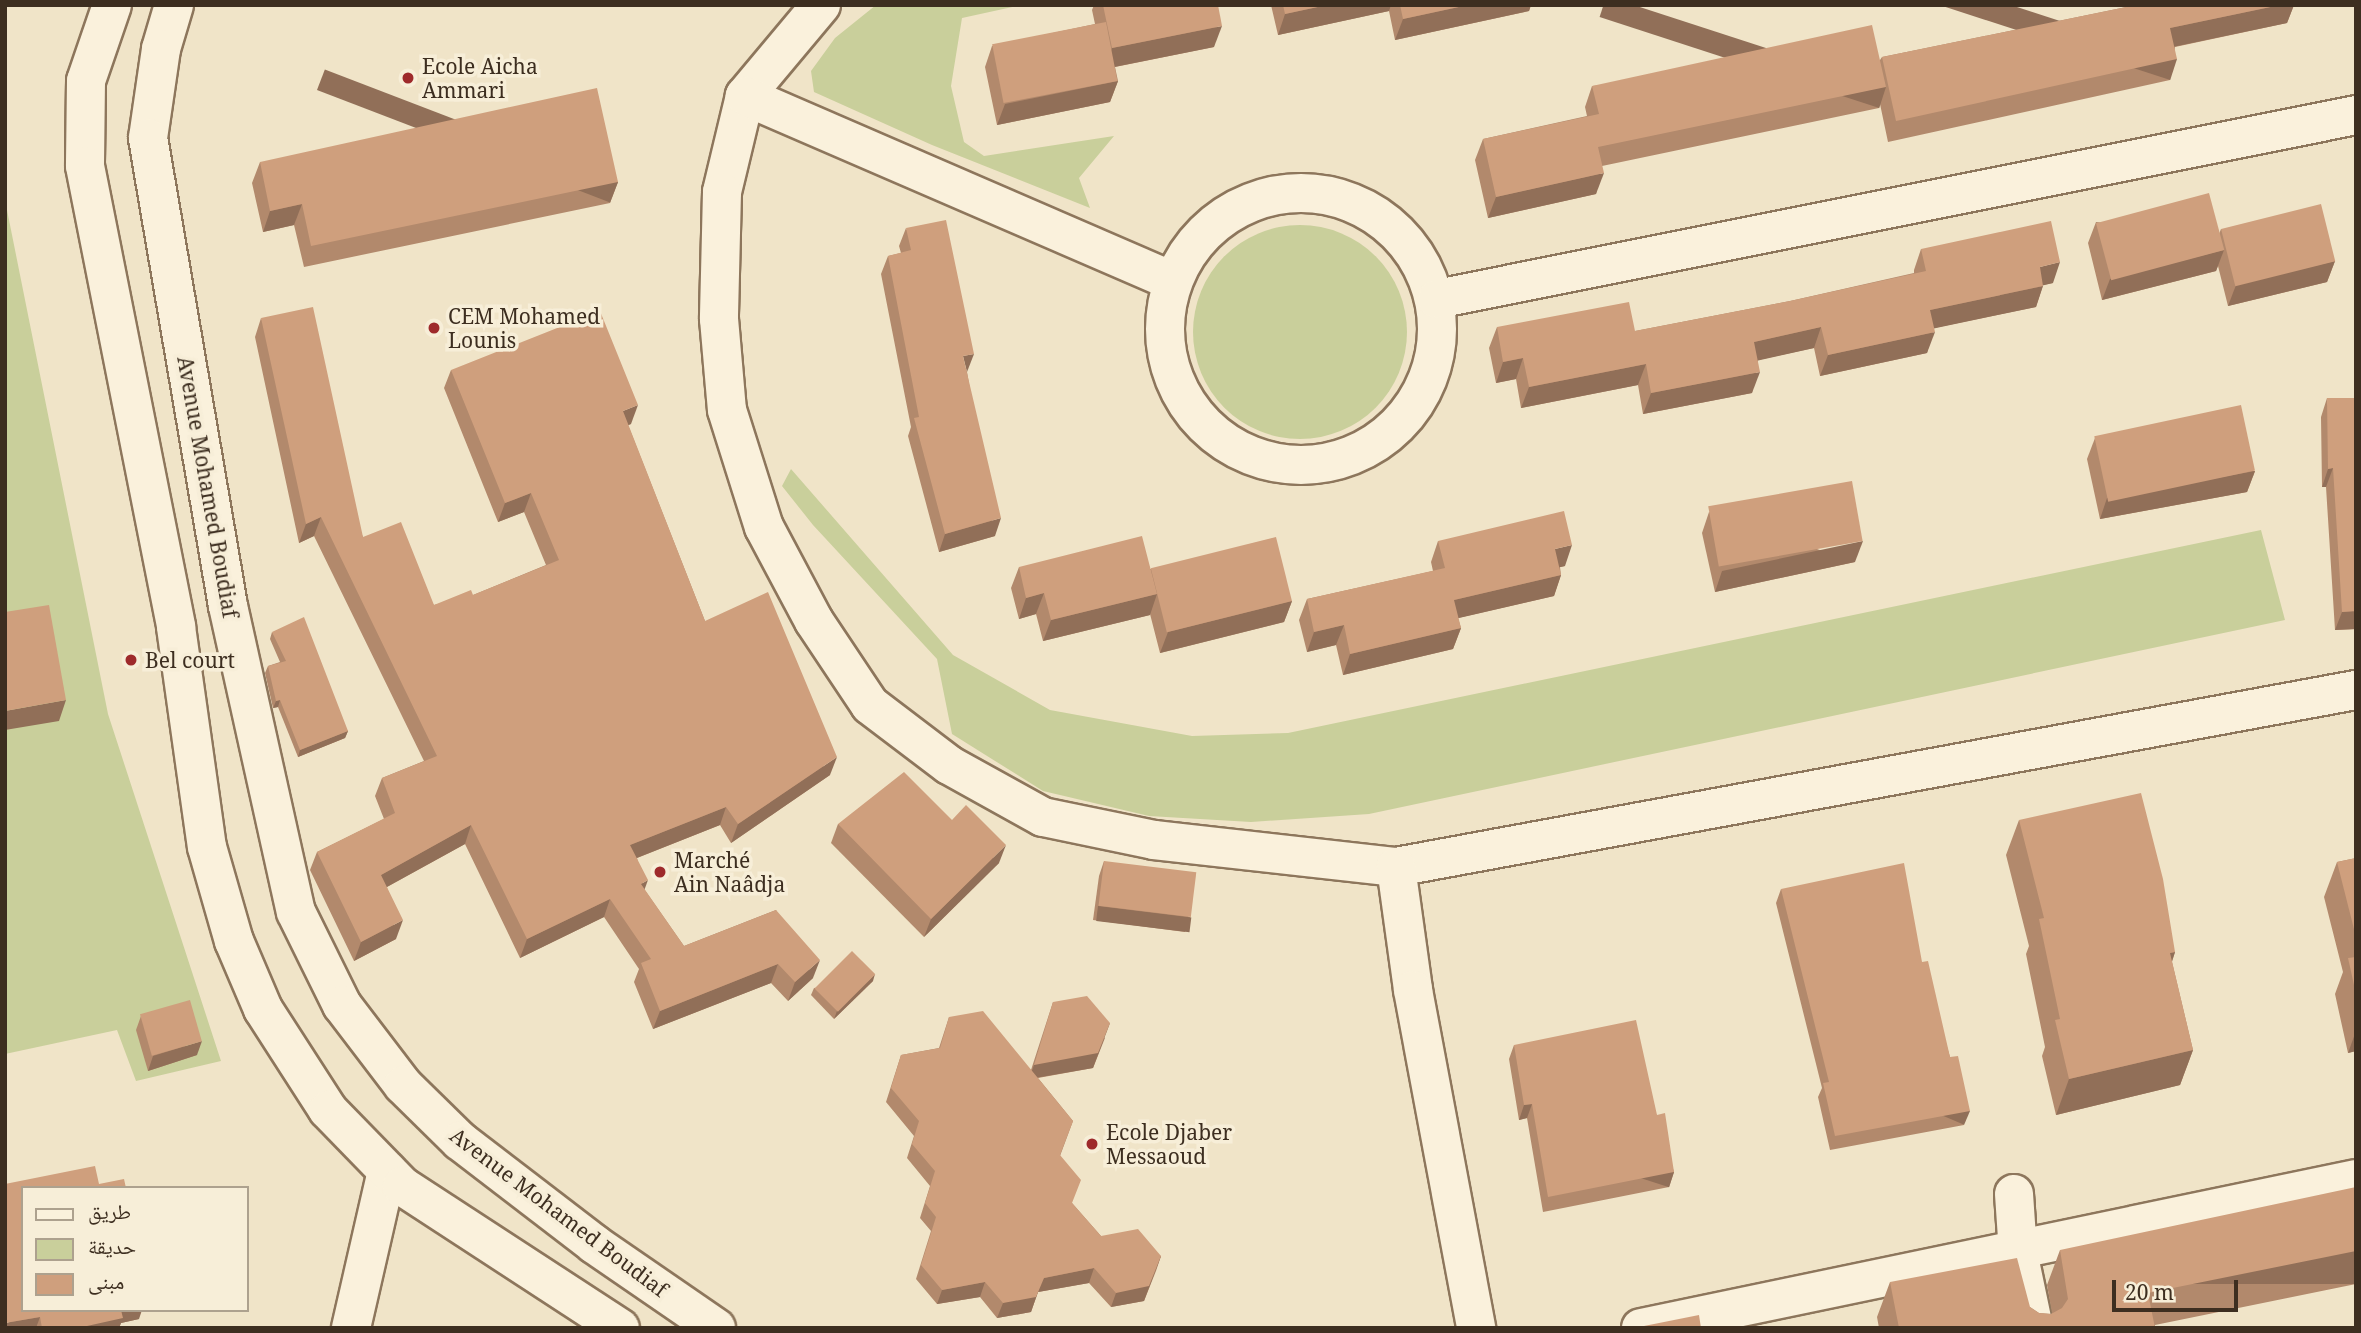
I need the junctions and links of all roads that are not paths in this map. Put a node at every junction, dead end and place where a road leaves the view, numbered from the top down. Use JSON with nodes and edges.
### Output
{"nodes":[{"id":1,"x":112,"y":5,"type":"edge"},
{"id":2,"x":174,"y":5,"type":"edge"},
{"id":3,"x":821,"y":5,"type":"edge"},
{"id":4,"x":745,"y":96,"type":"junction"},
{"id":5,"x":2356,"y":115,"type":"edge"},
{"id":6,"x":1171,"y":280,"type":"junction"},
{"id":7,"x":1437,"y":299,"type":"junction"},
{"id":8,"x":2356,"y":690,"type":"edge"},
{"id":9,"x":1396,"y":867,"type":"junction"},
{"id":10,"x":387,"y":1171,"type":"junction"},
{"id":11,"x":2356,"y":1179,"type":"edge"},
{"id":12,"x":2014,"y":1194,"type":"dead end"},
{"id":13,"x":2018,"y":1252,"type":"junction"},
{"id":14,"x":351,"y":1328,"type":"edge"},
{"id":15,"x":620,"y":1328,"type":"edge"},
{"id":16,"x":716,"y":1328,"type":"edge"},
{"id":17,"x":1476,"y":1328,"type":"edge"},
{"id":18,"x":1642,"y":1328,"type":"edge"},
{"id":19,"x":2034,"y":1328,"type":"edge"}],
"edges":[{"from":1,"to":10,"type":"street"},
{"from":2,"to":16,"type":"street","name":"Avenue Mohamed Boudiaf"},
{"from":3,"to":4,"type":"street"},
{"from":4,"to":6,"type":"street"},
{"from":4,"to":9,"type":"street"},
{"from":5,"to":7,"type":"street"},
{"from":6,"to":7,"type":"street"},
{"from":6,"to":7,"type":"street"},
{"from":8,"to":9,"type":"street"},
{"from":9,"to":17,"type":"street"},
{"from":10,"to":14,"type":"street"},
{"from":10,"to":15,"type":"street"},
{"from":11,"to":13,"type":"street"},
{"from":12,"to":13,"type":"street"},
{"from":13,"to":18,"type":"street"},
{"from":13,"to":19,"type":"street"}]}
